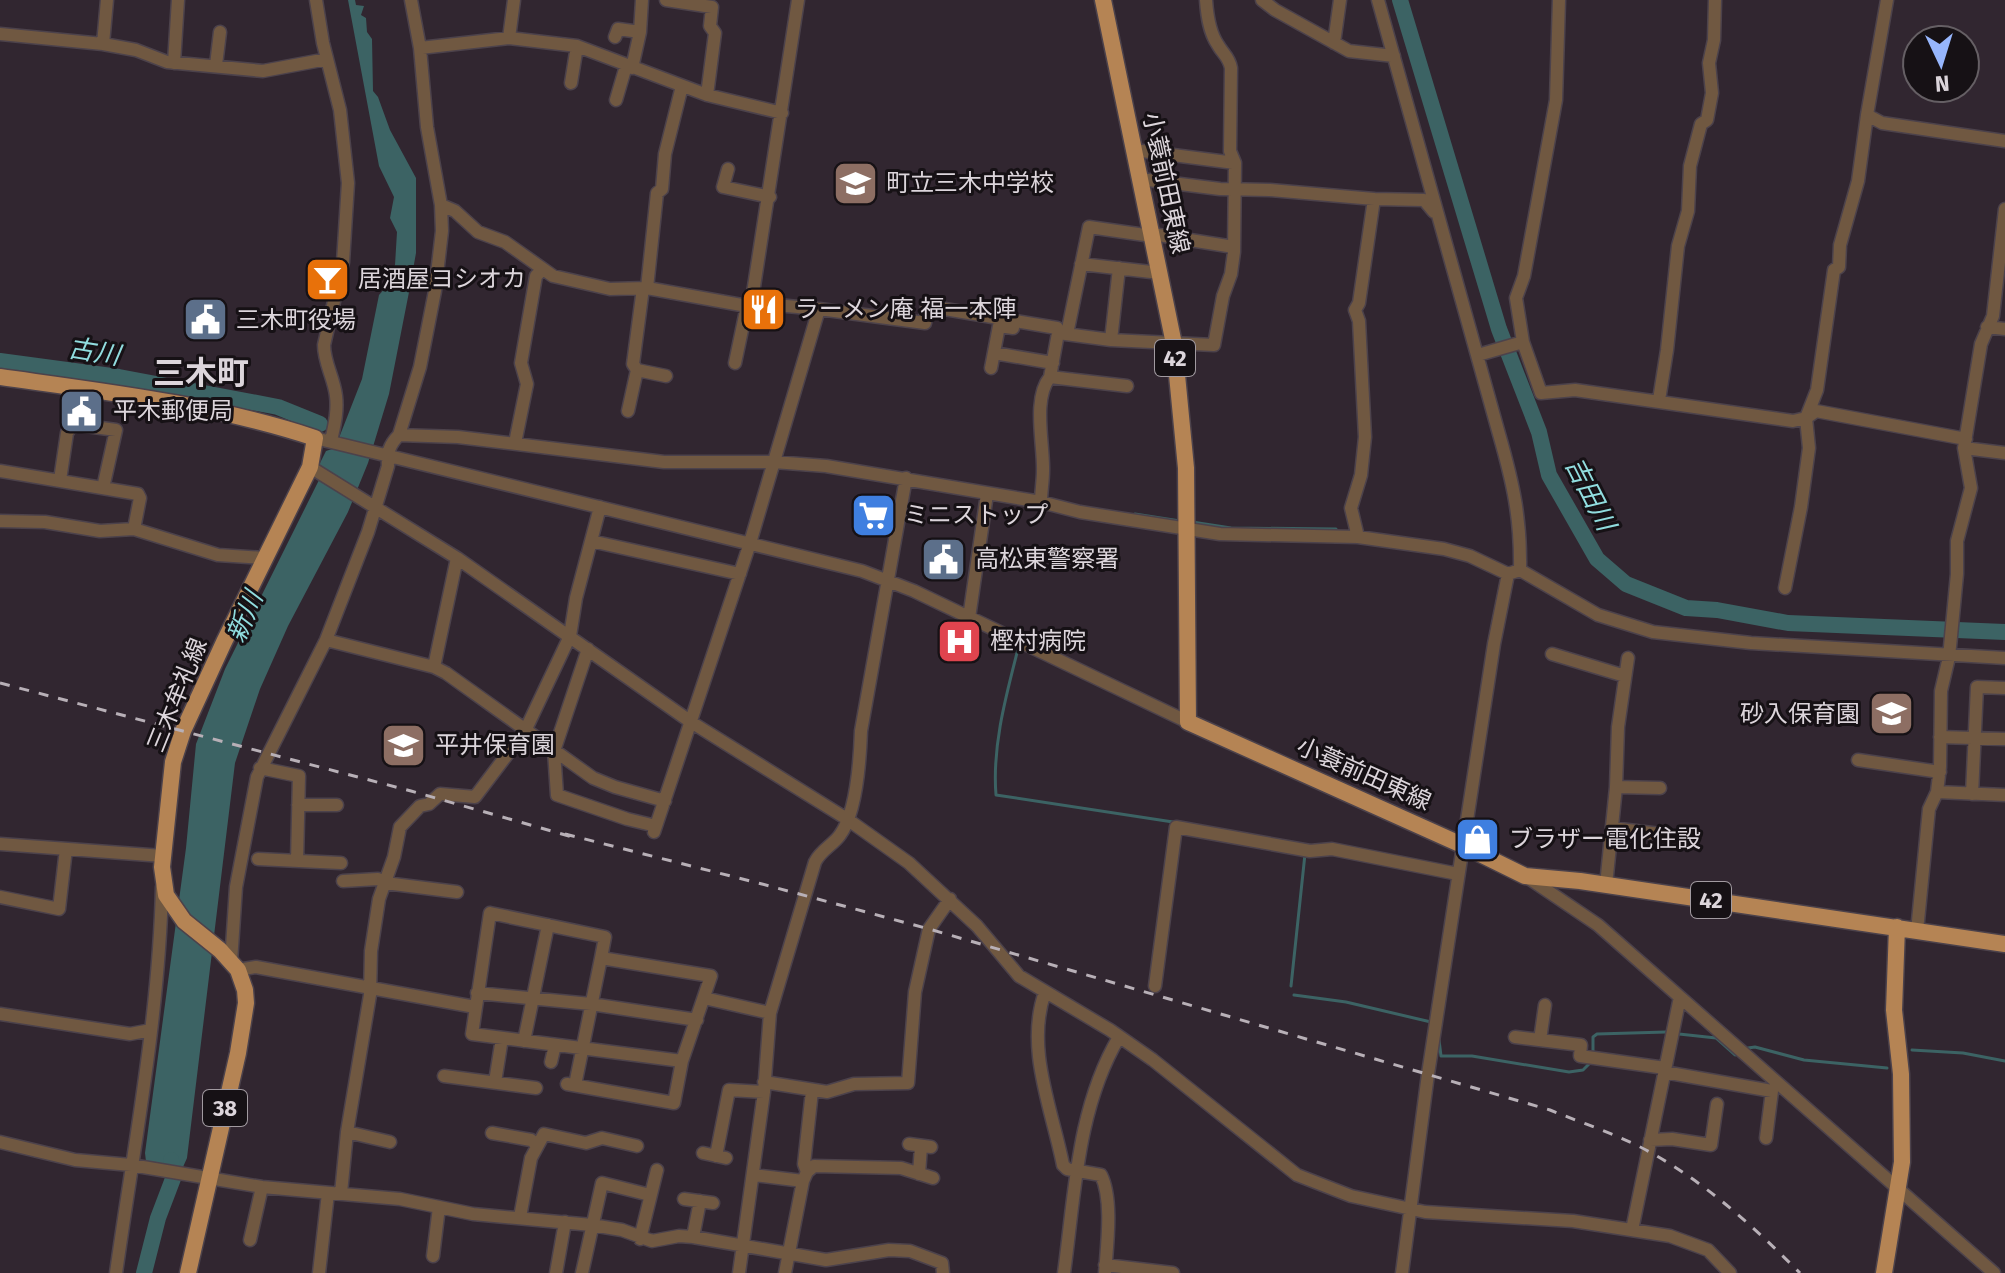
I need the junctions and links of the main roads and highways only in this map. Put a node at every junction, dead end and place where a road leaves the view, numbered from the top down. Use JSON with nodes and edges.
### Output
{"nodes":[{"id":1,"x":1103,"y":0,"type":"edge"},
{"id":2,"x":0,"y":377,"type":"edge"},
{"id":3,"x":1897,"y":927,"type":"junction"},
{"id":4,"x":2005,"y":944,"type":"edge"},
{"id":5,"x":188,"y":1273,"type":"edge"},
{"id":6,"x":1884,"y":1273,"type":"edge"}],
"edges":[{"from":1,"to":3,"type":"main road","name":"小蓑前田東線","number":"42"},
{"from":2,"to":5,"type":"main road","name":"三木牟礼線","number":"38"},
{"from":3,"to":4,"type":"main road","name":"小蓑前田東線"},
{"from":3,"to":6,"type":"main road"}]}
